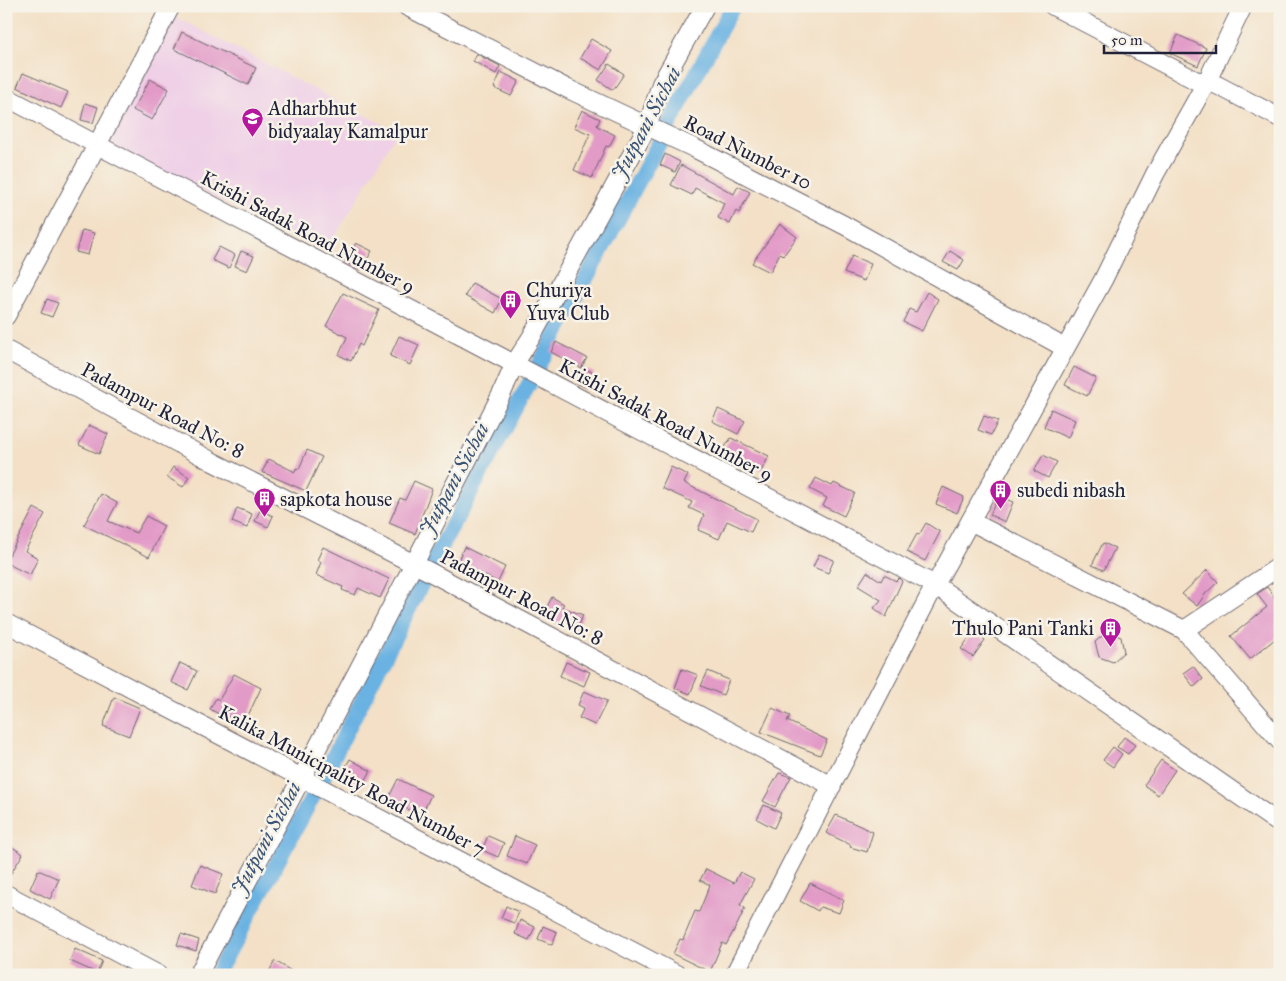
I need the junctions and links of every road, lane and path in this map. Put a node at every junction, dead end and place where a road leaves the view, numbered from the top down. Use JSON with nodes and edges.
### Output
{"nodes":[{"id":1,"x":171,"y":6,"type":"edge"},
{"id":2,"x":406,"y":6,"type":"edge"},
{"id":3,"x":705,"y":6,"type":"edge"},
{"id":4,"x":1053,"y":6,"type":"edge"},
{"id":5,"x":1243,"y":6,"type":"edge"},
{"id":6,"x":1206,"y":83,"type":"junction"},
{"id":7,"x":6,"y":97,"type":"edge"},
{"id":8,"x":1280,"y":118,"type":"edge"},
{"id":9,"x":647,"y":127,"type":"junction"},
{"id":10,"x":98,"y":145,"type":"junction"},
{"id":11,"x":6,"y":316,"type":"edge"},
{"id":12,"x":1065,"y":348,"type":"junction"},
{"id":13,"x":6,"y":350,"type":"edge"},
{"id":14,"x":515,"y":363,"type":"junction"},
{"id":15,"x":970,"y":521,"type":"junction"},
{"id":16,"x":414,"y":564,"type":"junction"},
{"id":17,"x":1280,"y":566,"type":"edge"},
{"id":18,"x":935,"y":585,"type":"junction"},
{"id":19,"x":6,"y":623,"type":"edge"},
{"id":20,"x":1184,"y":630,"type":"junction"},
{"id":21,"x":1280,"y":741,"type":"edge"},
{"id":22,"x":302,"y":779,"type":"junction"},
{"id":23,"x":832,"y":786,"type":"junction"},
{"id":24,"x":1280,"y":824,"type":"edge"},
{"id":25,"x":6,"y":894,"type":"edge"},
{"id":26,"x":159,"y":975,"type":"edge"},
{"id":27,"x":198,"y":975,"type":"edge"},
{"id":28,"x":678,"y":975,"type":"edge"},
{"id":29,"x":734,"y":975,"type":"edge"}],
"edges":[{"from":1,"to":10,"type":"street"},
{"from":2,"to":9,"type":"street","name":"Road Number 10"},
{"from":3,"to":9,"type":"street"},
{"from":4,"to":6,"type":"street"},
{"from":5,"to":6,"type":"street"},
{"from":6,"to":8,"type":"street"},
{"from":6,"to":12,"type":"street"},
{"from":7,"to":10,"type":"street","name":"Krishi Sadak Road Number 9"},
{"from":9,"to":12,"type":"street","name":"Road Number 10"},
{"from":9,"to":14,"type":"street"},
{"from":10,"to":11,"type":"street"},
{"from":10,"to":14,"type":"street","name":"Krishi Sadak Road Number 9"},
{"from":12,"to":15,"type":"street"},
{"from":13,"to":16,"type":"street","name":"Padampur Road No: 8"},
{"from":14,"to":16,"type":"street"},
{"from":14,"to":18,"type":"street","name":"Krishi Sadak Road Number 9"},
{"from":15,"to":18,"type":"street"},
{"from":15,"to":20,"type":"street"},
{"from":16,"to":22,"type":"street"},
{"from":16,"to":23,"type":"street","name":"Padampur Road No: 8"},
{"from":17,"to":20,"type":"street"},
{"from":18,"to":23,"type":"street"},
{"from":18,"to":24,"type":"street","name":"Krishi Sadak Road Number 9"},
{"from":19,"to":22,"type":"street","name":"Kalika Municipality Road Number 7"},
{"from":20,"to":21,"type":"street"},
{"from":22,"to":27,"type":"street"},
{"from":22,"to":28,"type":"street","name":"Kalika Municipality Road Number 7"},
{"from":23,"to":29,"type":"street"},
{"from":25,"to":26,"type":"street"}]}
